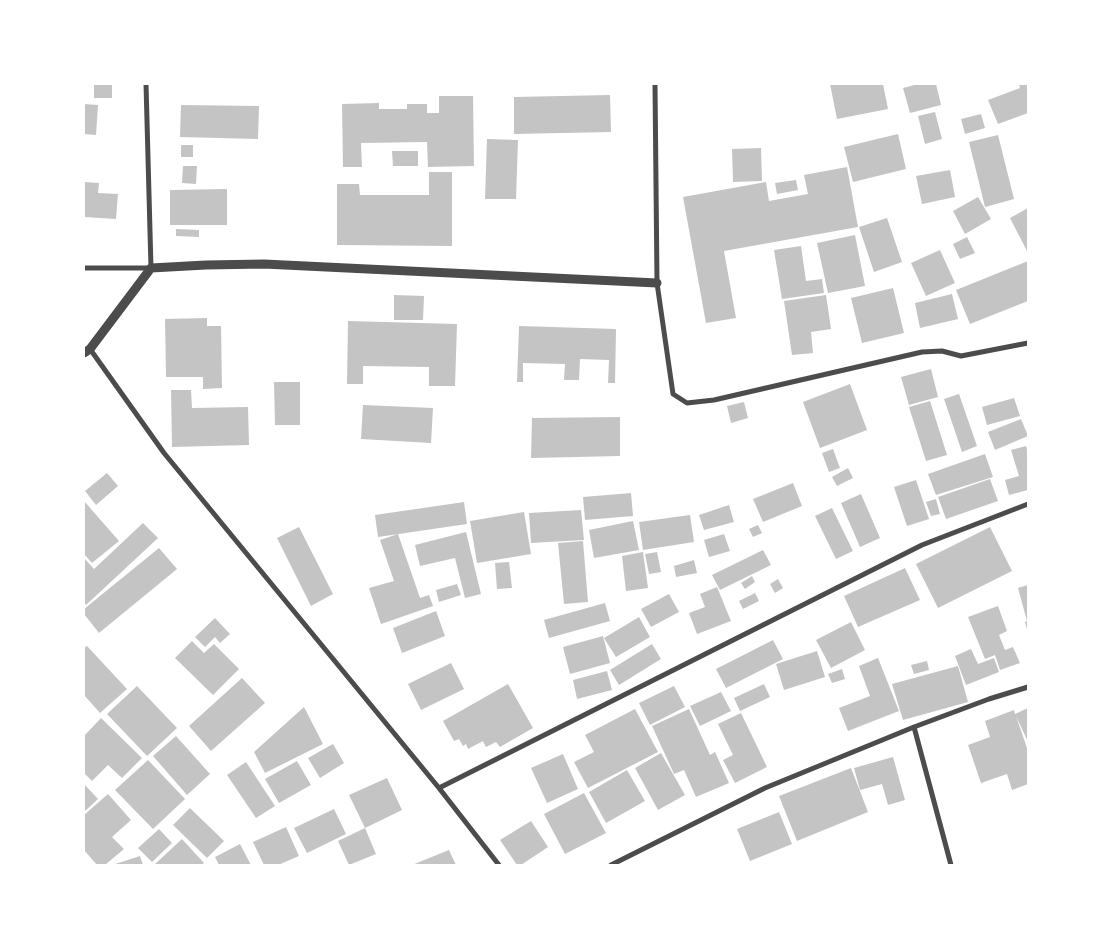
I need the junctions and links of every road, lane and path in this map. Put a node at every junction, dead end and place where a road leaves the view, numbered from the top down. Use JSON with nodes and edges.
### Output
{"nodes":[{"id":1,"x":146,"y":84,"type":"edge"},
{"id":2,"x":655,"y":84,"type":"edge"},
{"id":3,"x":84,"y":268,"type":"edge"},
{"id":4,"x":151,"y":268,"type":"junction"},
{"id":5,"x":657,"y":283,"type":"junction"},
{"id":6,"x":1028,"y":343,"type":"edge"},
{"id":7,"x":87,"y":351,"type":"edge"},
{"id":8,"x":1028,"y":504,"type":"edge"},
{"id":9,"x":1028,"y":687,"type":"edge"},
{"id":10,"x":914,"y":728,"type":"junction"},
{"id":11,"x":439,"y":788,"type":"junction"},
{"id":12,"x":499,"y":865,"type":"edge"},
{"id":13,"x":611,"y":865,"type":"edge"},
{"id":14,"x":951,"y":865,"type":"edge"}],
"edges":[{"from":1,"to":4,"type":"street"},
{"from":2,"to":5,"type":"street"},
{"from":3,"to":4,"type":"street"},
{"from":4,"to":5,"type":"street"},
{"from":4,"to":7,"type":"street"},
{"from":5,"to":6,"type":"street"},
{"from":7,"to":11,"type":"street"},
{"from":8,"to":11,"type":"street"},
{"from":9,"to":10,"type":"street"},
{"from":10,"to":13,"type":"street"},
{"from":10,"to":14,"type":"street"},
{"from":11,"to":12,"type":"street"}]}
